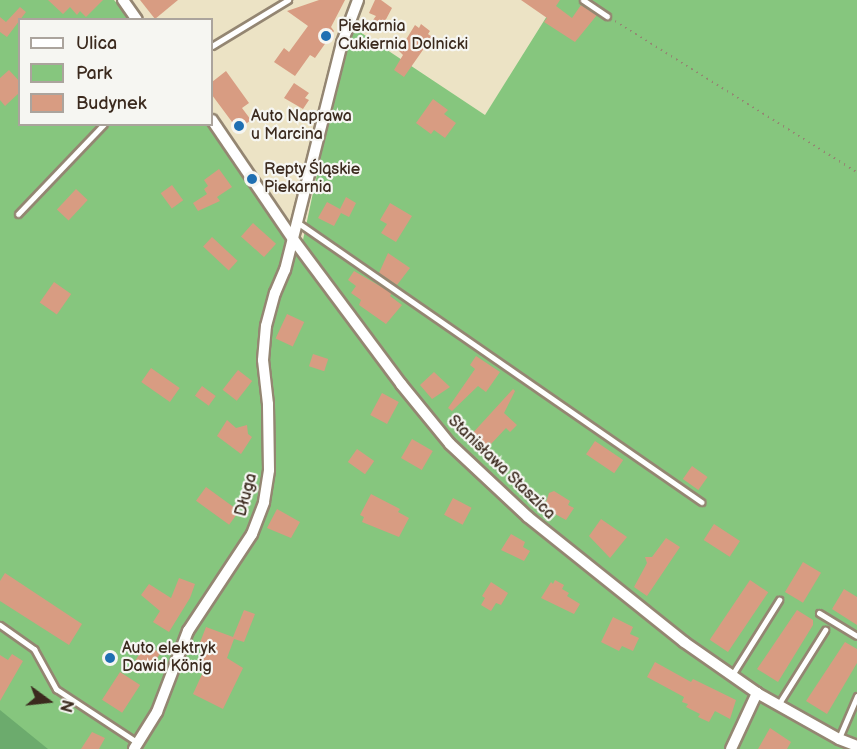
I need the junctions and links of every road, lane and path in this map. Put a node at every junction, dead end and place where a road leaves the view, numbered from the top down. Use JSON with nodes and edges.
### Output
{"nodes":[{"id":1,"x":123,"y":0,"type":"edge"},
{"id":2,"x":288,"y":0,"type":"edge"},
{"id":3,"x":358,"y":0,"type":"edge"},
{"id":4,"x":583,"y":0,"type":"edge"},
{"id":5,"x":607,"y":16,"type":"joint"},
{"id":6,"x":136,"y":18,"type":"edge"},
{"id":7,"x":213,"y":45,"type":"edge"},
{"id":8,"x":213,"y":121,"type":"edge"},
{"id":9,"x":102,"y":126,"type":"edge"},
{"id":10,"x":857,"y":172,"type":"edge"},
{"id":11,"x":18,"y":214,"type":"dead end"},
{"id":12,"x":297,"y":222,"type":"junction"},
{"id":13,"x":293,"y":238,"type":"junction"},
{"id":14,"x":702,"y":502,"type":"dead end"},
{"id":15,"x":779,"y":600,"type":"dead end"},
{"id":16,"x":819,"y":613,"type":"dead end"},
{"id":17,"x":0,"y":625,"type":"edge"},
{"id":18,"x":825,"y":630,"type":"dead end"},
{"id":19,"x":857,"y":636,"type":"edge"},
{"id":20,"x":731,"y":677,"type":"junction"},
{"id":21,"x":757,"y":693,"type":"junction"},
{"id":22,"x":857,"y":696,"type":"edge"},
{"id":23,"x":778,"y":705,"type":"junction"},
{"id":24,"x":839,"y":739,"type":"junction"},
{"id":25,"x":136,"y":746,"type":"edge"},
{"id":26,"x":857,"y":746,"type":"edge"},
{"id":27,"x":731,"y":749,"type":"edge"}],
"edges":[{"from":1,"to":6,"type":"street"},
{"from":2,"to":7,"type":"lane"},
{"from":3,"to":12,"type":"street","name":"Długa"},
{"from":4,"to":5,"type":"lane"},
{"from":5,"to":10,"type":"path"},
{"from":8,"to":13,"type":"street","name":"Stanisława Staszica"},
{"from":9,"to":11,"type":"lane"},
{"from":12,"to":13,"type":"street","name":"Długa"},
{"from":12,"to":14,"type":"lane"},
{"from":13,"to":20,"type":"street","name":"Stanisława Staszica"},
{"from":13,"to":25,"type":"street","name":"Długa"},
{"from":15,"to":20,"type":"lane"},
{"from":16,"to":19,"type":"lane"},
{"from":17,"to":25,"type":"lane"},
{"from":18,"to":23,"type":"lane"},
{"from":20,"to":21,"type":"street","name":"Stanisława Staszica"},
{"from":21,"to":23,"type":"street","name":"Stanisława Staszica"},
{"from":21,"to":27,"type":"street"},
{"from":22,"to":24,"type":"lane"},
{"from":23,"to":24,"type":"street","name":"Stanisława Staszica"},
{"from":24,"to":26,"type":"street","name":"Stanisława Staszica"}]}
